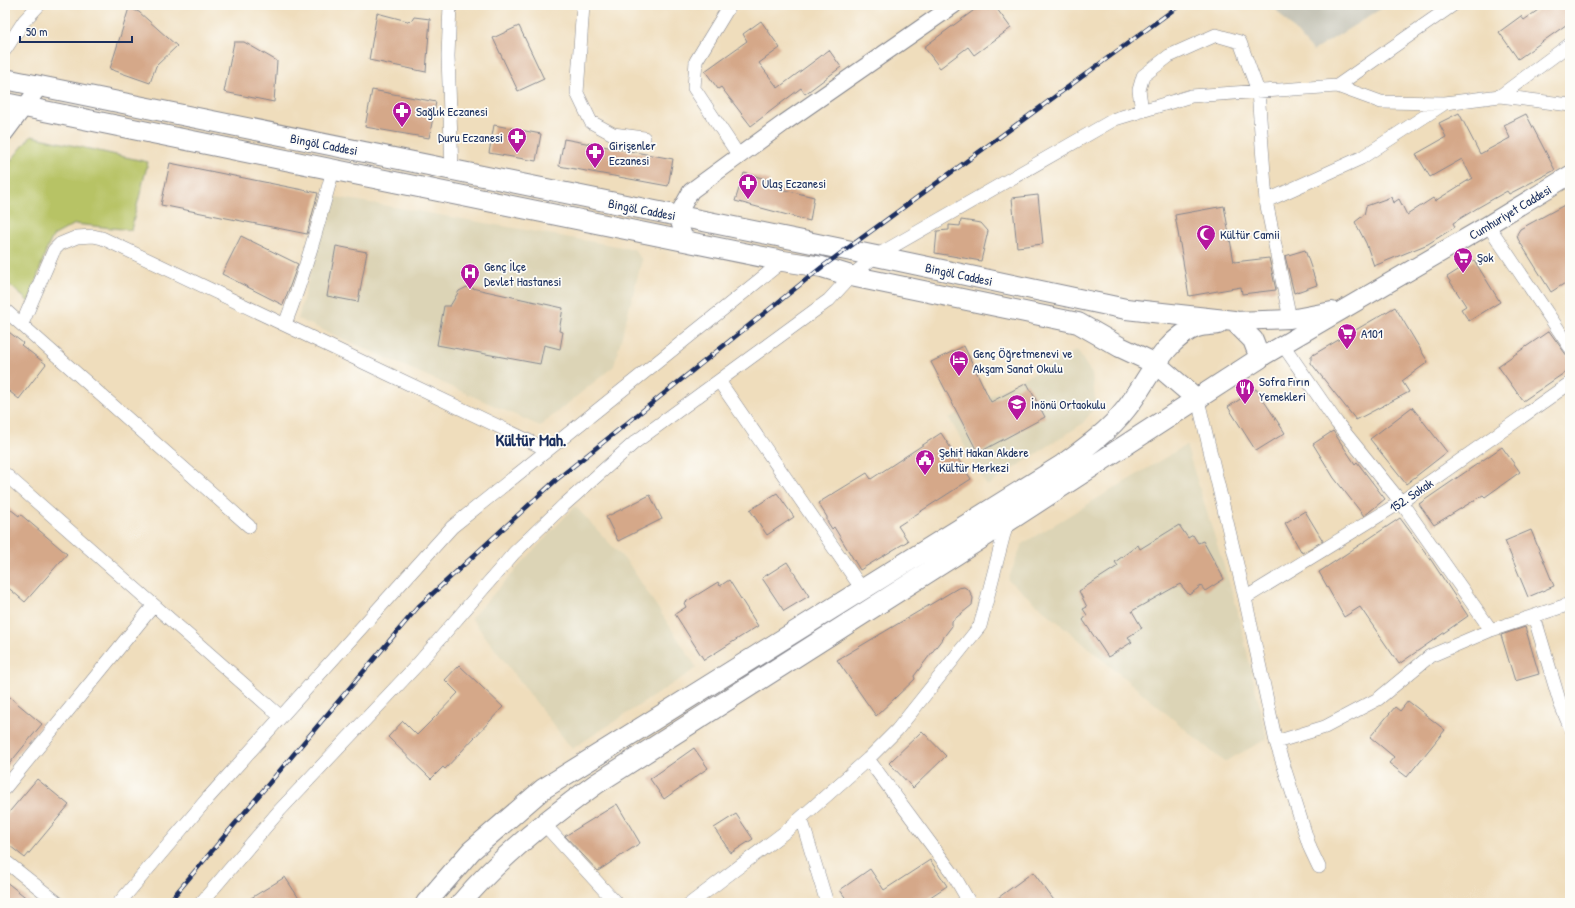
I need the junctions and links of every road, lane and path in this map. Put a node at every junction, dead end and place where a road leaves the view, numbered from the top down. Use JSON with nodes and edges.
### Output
{"nodes":[{"id":1,"x":39,"y":5,"type":"edge"},
{"id":2,"x":450,"y":5,"type":"edge"},
{"id":3,"x":583,"y":5,"type":"edge"},
{"id":4,"x":730,"y":5,"type":"edge"},
{"id":5,"x":954,"y":5,"type":"edge"},
{"id":6,"x":1453,"y":5,"type":"edge"},
{"id":7,"x":1570,"y":44,"type":"edge"},
{"id":8,"x":5,"y":50,"type":"edge"},
{"id":9,"x":5,"y":79,"type":"edge"},
{"id":10,"x":40,"y":86,"type":"junction"},
{"id":11,"x":1337,"y":86,"type":"junction"},
{"id":12,"x":1258,"y":91,"type":"junction"},
{"id":13,"x":1500,"y":96,"type":"junction"},
{"id":14,"x":1445,"y":103,"type":"junction"},
{"id":15,"x":5,"y":104,"type":"edge"},
{"id":16,"x":1570,"y":105,"type":"edge"},
{"id":17,"x":26,"y":108,"type":"junction"},
{"id":18,"x":1142,"y":111,"type":"junction"},
{"id":19,"x":5,"y":133,"type":"edge"},
{"id":20,"x":644,"y":138,"type":"dead end"},
{"id":21,"x":739,"y":156,"type":"junction"},
{"id":22,"x":333,"y":170,"type":"junction"},
{"id":23,"x":452,"y":170,"type":"junction"},
{"id":24,"x":1570,"y":175,"type":"edge"},
{"id":25,"x":1266,"y":201,"type":"junction"},
{"id":26,"x":677,"y":216,"type":"junction"},
{"id":27,"x":1488,"y":225,"type":"junction"},
{"id":28,"x":686,"y":242,"type":"junction"},
{"id":29,"x":876,"y":256,"type":"junction"},
{"id":30,"x":783,"y":261,"type":"junction"},
{"id":31,"x":851,"y":276,"type":"junction"},
{"id":32,"x":1346,"y":308,"type":"junction"},
{"id":33,"x":5,"y":310,"type":"edge"},
{"id":34,"x":1290,"y":319,"type":"junction"},
{"id":35,"x":1234,"y":321,"type":"junction"},
{"id":36,"x":22,"y":324,"type":"junction"},
{"id":37,"x":284,"y":324,"type":"junction"},
{"id":38,"x":1283,"y":345,"type":"junction"},
{"id":39,"x":1570,"y":347,"type":"edge"},
{"id":40,"x":1260,"y":358,"type":"junction"},
{"id":41,"x":1156,"y":364,"type":"junction"},
{"id":42,"x":719,"y":381,"type":"junction"},
{"id":43,"x":1570,"y":383,"type":"edge"},
{"id":44,"x":1198,"y":400,"type":"junction"},
{"id":45,"x":548,"y":450,"type":"junction"},
{"id":46,"x":5,"y":474,"type":"edge"},
{"id":47,"x":1401,"y":502,"type":"junction"},
{"id":48,"x":1007,"y":522,"type":"junction"},
{"id":49,"x":249,"y":526,"type":"dead end"},
{"id":50,"x":862,"y":589,"type":"junction"},
{"id":51,"x":1245,"y":598,"type":"junction"},
{"id":52,"x":1570,"y":604,"type":"edge"},
{"id":53,"x":154,"y":605,"type":"junction"},
{"id":54,"x":1534,"y":616,"type":"junction"},
{"id":55,"x":1491,"y":630,"type":"junction"},
{"id":56,"x":281,"y":717,"type":"junction"},
{"id":57,"x":1568,"y":718,"type":"edge"},
{"id":58,"x":1276,"y":742,"type":"junction"},
{"id":59,"x":868,"y":759,"type":"junction"},
{"id":60,"x":5,"y":788,"type":"edge"},
{"id":61,"x":801,"y":818,"type":"junction"},
{"id":62,"x":543,"y":823,"type":"junction"},
{"id":63,"x":5,"y":861,"type":"edge"},
{"id":64,"x":1319,"y":867,"type":"dead end"},
{"id":65,"x":58,"y":903,"type":"edge"},
{"id":66,"x":119,"y":903,"type":"edge"},
{"id":67,"x":201,"y":903,"type":"edge"},
{"id":68,"x":426,"y":903,"type":"edge"},
{"id":69,"x":461,"y":903,"type":"edge"},
{"id":70,"x":616,"y":903,"type":"edge"},
{"id":71,"x":691,"y":903,"type":"edge"},
{"id":72,"x":827,"y":903,"type":"edge"},
{"id":73,"x":963,"y":903,"type":"edge"}],
"edges":[{"from":1,"to":8,"type":"street"},
{"from":2,"to":23,"type":"street"},
{"from":3,"to":20,"type":"street"},
{"from":4,"to":21,"type":"street"},
{"from":5,"to":21,"type":"street"},
{"from":6,"to":11,"type":"street"},
{"from":7,"to":13,"type":"street"},
{"from":9,"to":10,"type":"main road","name":"Bingöl Caddesi"},
{"from":10,"to":17,"type":"street"},
{"from":10,"to":23,"type":"main road","name":"Bingöl Caddesi"},
{"from":11,"to":12,"type":"street"},
{"from":11,"to":14,"type":"street"},
{"from":12,"to":18,"type":"street"},
{"from":12,"to":18,"type":"street"},
{"from":12,"to":25,"type":"street"},
{"from":13,"to":14,"type":"street"},
{"from":13,"to":16,"type":"street"},
{"from":14,"to":25,"type":"street"},
{"from":15,"to":17,"type":"main road","name":"Bingöl Caddesi"},
{"from":17,"to":19,"type":"street"},
{"from":17,"to":22,"type":"main road","name":"Bingöl Caddesi"},
{"from":18,"to":29,"type":"street"},
{"from":21,"to":26,"type":"street"},
{"from":22,"to":28,"type":"main road","name":"Bingöl Caddesi"},
{"from":22,"to":37,"type":"street"},
{"from":23,"to":26,"type":"main road","name":"Bingöl Caddesi"},
{"from":24,"to":27,"type":"main road","name":"Cumhuriyet Caddesi"},
{"from":25,"to":34,"type":"street"},
{"from":26,"to":28,"type":"street"},
{"from":26,"to":29,"type":"main road","name":"Bingöl Caddesi"},
{"from":27,"to":32,"type":"main road","name":"Cumhuriyet Caddesi"},
{"from":27,"to":39,"type":"street"},
{"from":28,"to":30,"type":"main road","name":"Bingöl Caddesi"},
{"from":29,"to":31,"type":"street"},
{"from":29,"to":35,"type":"main road","name":"Bingöl Caddesi"},
{"from":30,"to":31,"type":"main road","name":"Bingöl Caddesi"},
{"from":30,"to":45,"type":"street"},
{"from":31,"to":41,"type":"main road","name":"Bingöl Caddesi"},
{"from":31,"to":42,"type":"street"},
{"from":32,"to":34,"type":"main road"},
{"from":32,"to":38,"type":"main road","name":"Cumhuriyet Caddesi"},
{"from":33,"to":36,"type":"street"},
{"from":34,"to":35,"type":"main road"},
{"from":35,"to":40,"type":"main road"},
{"from":35,"to":41,"type":"main road"},
{"from":36,"to":37,"type":"street"},
{"from":36,"to":49,"type":"street"},
{"from":37,"to":45,"type":"street"},
{"from":38,"to":40,"type":"main road","name":"Cumhuriyet Caddesi"},
{"from":38,"to":47,"type":"street"},
{"from":40,"to":44,"type":"main road"},
{"from":41,"to":44,"type":"main road","name":"Bingöl Caddesi"},
{"from":41,"to":50,"type":"main road"},
{"from":42,"to":50,"type":"street"},
{"from":42,"to":67,"type":"street"},
{"from":43,"to":47,"type":"street","name":"152. Sokak"},
{"from":44,"to":48,"type":"main road"},
{"from":44,"to":51,"type":"street"},
{"from":45,"to":56,"type":"street"},
{"from":46,"to":53,"type":"street"},
{"from":47,"to":51,"type":"street","name":"152. Sokak"},
{"from":47,"to":55,"type":"street"},
{"from":48,"to":59,"type":"street"},
{"from":48,"to":62,"type":"main road"},
{"from":50,"to":68,"type":"main road"},
{"from":51,"to":58,"type":"street"},
{"from":52,"to":54,"type":"street"},
{"from":53,"to":56,"type":"street"},
{"from":53,"to":60,"type":"street"},
{"from":54,"to":55,"type":"street"},
{"from":54,"to":57,"type":"street"},
{"from":55,"to":58,"type":"street"},
{"from":56,"to":66,"type":"street"},
{"from":58,"to":64,"type":"street"},
{"from":59,"to":61,"type":"street"},
{"from":59,"to":73,"type":"street"},
{"from":61,"to":71,"type":"street"},
{"from":61,"to":72,"type":"street"},
{"from":62,"to":69,"type":"main road"},
{"from":62,"to":70,"type":"street"},
{"from":63,"to":65,"type":"street"}]}
